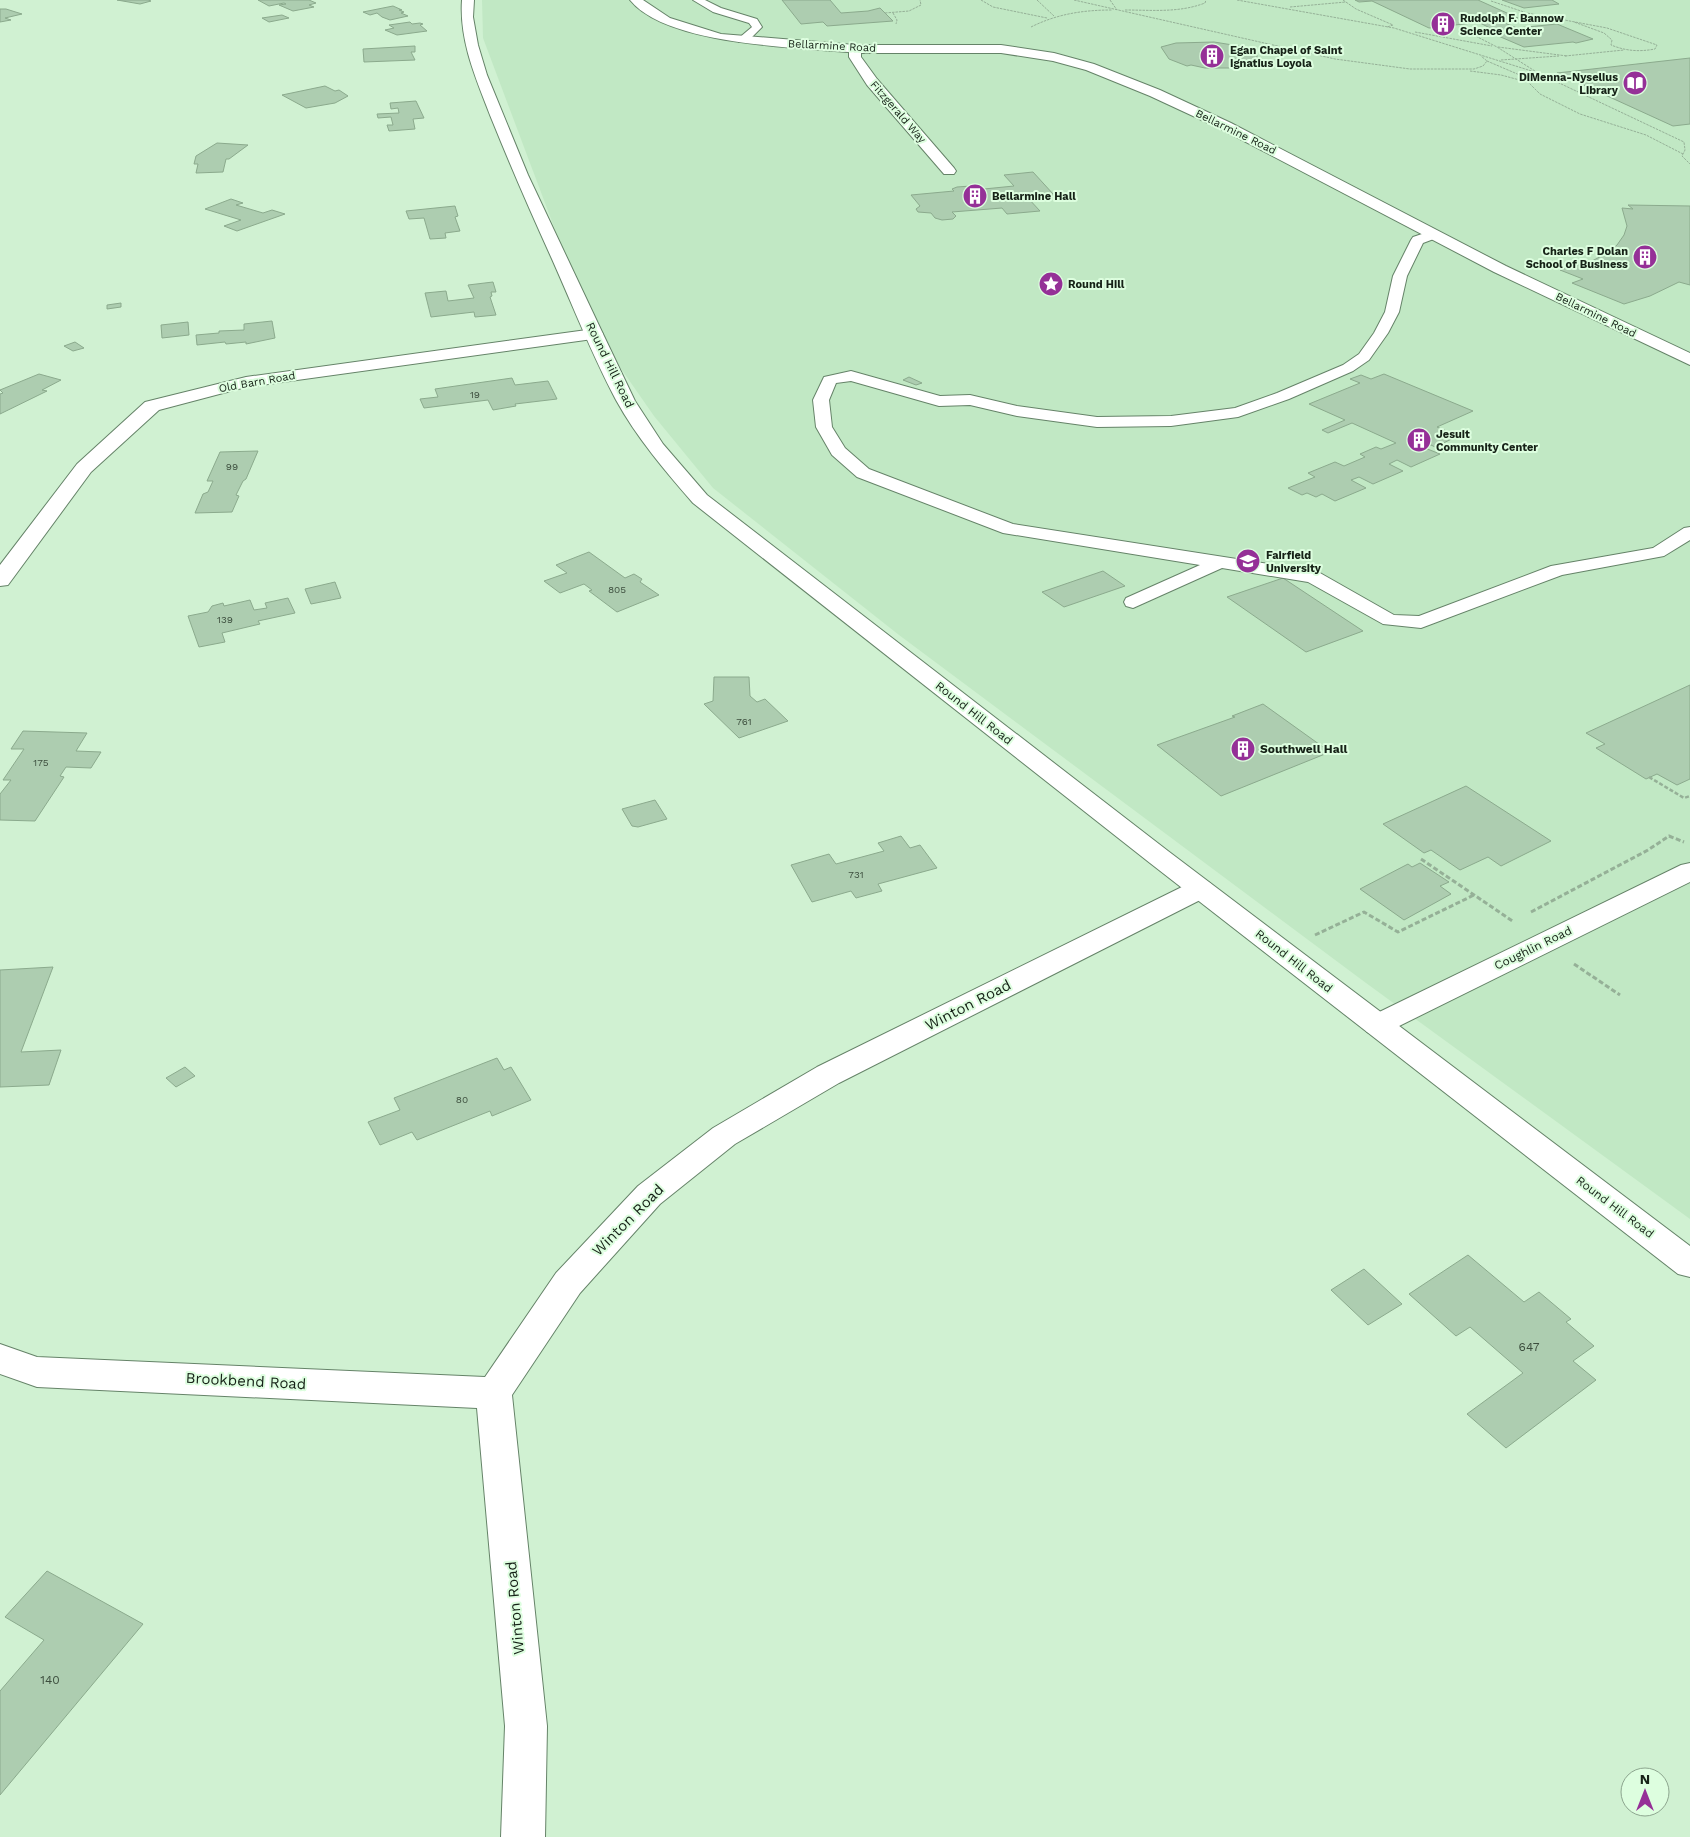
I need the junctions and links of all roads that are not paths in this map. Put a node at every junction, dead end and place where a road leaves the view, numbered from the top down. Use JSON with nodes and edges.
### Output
{"nodes":[{"id":1,"x":468,"y":0,"type":"edge"},
{"id":2,"x":636,"y":0,"type":"edge"},
{"id":3,"x":698,"y":0,"type":"edge"},
{"id":4,"x":743,"y":40,"type":"junction"},
{"id":5,"x":855,"y":49,"type":"junction"},
{"id":6,"x":949,"y":171,"type":"dead end"},
{"id":7,"x":1434,"y":234,"type":"junction"},
{"id":8,"x":594,"y":334,"type":"junction"},
{"id":9,"x":1690,"y":360,"type":"edge"},
{"id":10,"x":1690,"y":532,"type":"edge"},
{"id":11,"x":1221,"y":562,"type":"junction"},
{"id":12,"x":0,"y":580,"type":"edge"},
{"id":13,"x":1133,"y":602,"type":"dead end"},
{"id":14,"x":1690,"y":871,"type":"edge"},
{"id":15,"x":1200,"y":889,"type":"junction"},
{"id":16,"x":1377,"y":1025,"type":"junction"},
{"id":17,"x":1690,"y":1264,"type":"edge"},
{"id":18,"x":0,"y":1359,"type":"edge"},
{"id":19,"x":494,"y":1393,"type":"junction"},
{"id":20,"x":523,"y":1837,"type":"edge"}],
"edges":[{"from":1,"to":8,"type":"street","name":"Round Hill Road"},
{"from":2,"to":4,"type":"street","name":"Bellarmine Road"},
{"from":3,"to":4,"type":"lane"},
{"from":4,"to":5,"type":"street","name":"Bellarmine Road"},
{"from":5,"to":6,"type":"street","name":"Fitzgerald Way"},
{"from":5,"to":7,"type":"street","name":"Bellarmine Road"},
{"from":7,"to":9,"type":"street","name":"Bellarmine Road"},
{"from":7,"to":11,"type":"lane"},
{"from":8,"to":12,"type":"street","name":"Old Barn Road"},
{"from":8,"to":15,"type":"street","name":"Round Hill Road"},
{"from":10,"to":11,"type":"lane"},
{"from":11,"to":13,"type":"lane"},
{"from":14,"to":16,"type":"street","name":"Coughlin Road"},
{"from":15,"to":16,"type":"street","name":"Round Hill Road"},
{"from":15,"to":19,"type":"street","name":"Winton Road"},
{"from":16,"to":17,"type":"street","name":"Round Hill Road"},
{"from":18,"to":19,"type":"street","name":"Brookbend Road"},
{"from":19,"to":20,"type":"street","name":"Winton Road"}]}
